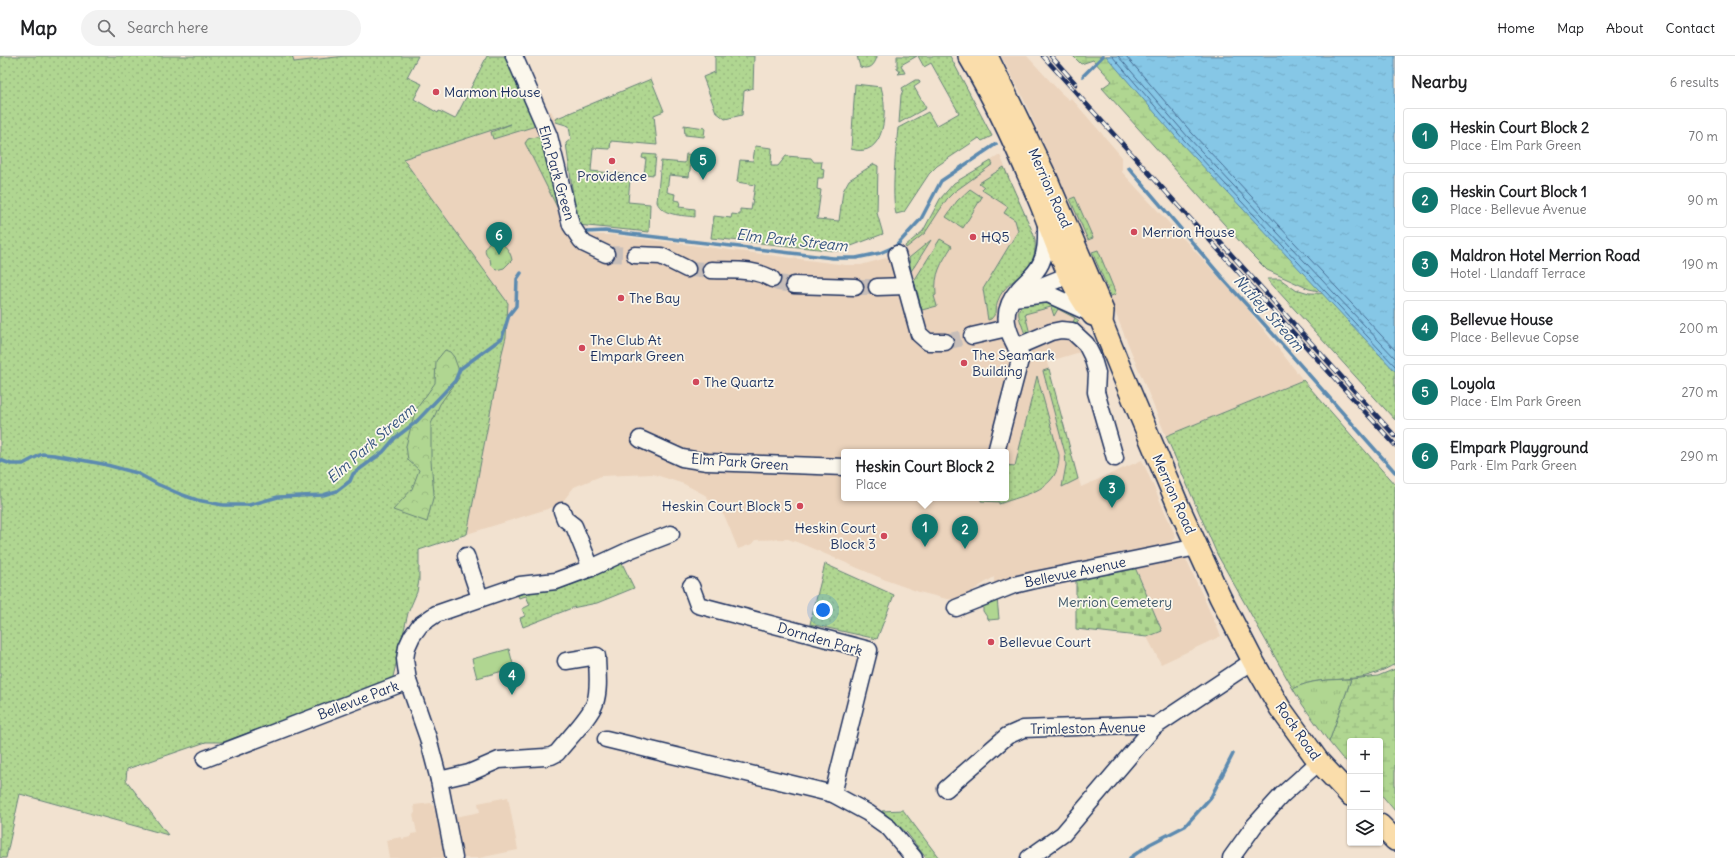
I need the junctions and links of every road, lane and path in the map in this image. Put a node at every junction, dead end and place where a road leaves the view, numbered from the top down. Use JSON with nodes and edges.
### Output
{"nodes":[{"id":1,"x":514,"y":56,"type":"edge"},
{"id":2,"x":969,"y":56,"type":"edge"},
{"id":3,"x":987,"y":56,"type":"edge"},
{"id":4,"x":1046,"y":219,"type":"junction"},
{"id":5,"x":606,"y":254,"type":"tunnel mouth"},
{"id":6,"x":897,"y":254,"type":"dead end"},
{"id":7,"x":635,"y":255,"type":"tunnel mouth"},
{"id":8,"x":687,"y":269,"type":"tunnel mouth"},
{"id":9,"x":711,"y":270,"type":"tunnel mouth"},
{"id":10,"x":1077,"y":271,"type":"junction"},
{"id":11,"x":772,"y":279,"type":"tunnel mouth"},
{"id":12,"x":794,"y":285,"type":"tunnel mouth"},
{"id":13,"x":906,"y":286,"type":"junction"},
{"id":14,"x":856,"y":287,"type":"tunnel mouth"},
{"id":15,"x":877,"y":288,"type":"tunnel mouth"},
{"id":16,"x":1013,"y":298,"type":"junction"},
{"id":17,"x":1097,"y":319,"type":"junction"},
{"id":18,"x":1007,"y":328,"type":"junction"},
{"id":19,"x":972,"y":336,"type":"tunnel mouth"},
{"id":20,"x":945,"y":342,"type":"tunnel mouth"},
{"id":21,"x":1016,"y":347,"type":"junction"},
{"id":22,"x":640,"y":439,"type":"dead end"},
{"id":23,"x":997,"y":449,"type":"edge"},
{"id":24,"x":1115,"y":458,"type":"dead end"},
{"id":25,"x":841,"y":467,"type":"edge"},
{"id":26,"x":562,"y":511,"type":"dead end"},
{"id":27,"x":661,"y":535,"type":"dead end"},
{"id":28,"x":1197,"y":547,"type":"junction"},
{"id":29,"x":466,"y":556,"type":"dead end"},
{"id":30,"x":591,"y":568,"type":"junction"},
{"id":31,"x":691,"y":586,"type":"dead end"},
{"id":32,"x":480,"y":598,"type":"junction"},
{"id":33,"x":956,"y":608,"type":"dead end"},
{"id":34,"x":566,"y":661,"type":"dead end"},
{"id":35,"x":1253,"y":661,"type":"junction"},
{"id":36,"x":408,"y":681,"type":"junction"},
{"id":37,"x":1154,"y":727,"type":"junction"},
{"id":38,"x":606,"y":739,"type":"dead end"},
{"id":39,"x":205,"y":759,"type":"dead end"},
{"id":40,"x":1319,"y":762,"type":"junction"},
{"id":41,"x":439,"y":780,"type":"junction"},
{"id":42,"x":946,"y":789,"type":"dead end"},
{"id":43,"x":1347,"y":792,"type":"edge"},
{"id":44,"x":833,"y":794,"type":"junction"},
{"id":45,"x":1383,"y":828,"type":"edge"},
{"id":46,"x":1395,"y":840,"type":"edge"},
{"id":47,"x":454,"y":858,"type":"edge"},
{"id":48,"x":914,"y":858,"type":"edge"},
{"id":49,"x":1029,"y":858,"type":"edge"},
{"id":50,"x":1231,"y":858,"type":"edge"}],
"edges":[{"from":1,"to":5,"type":"street","name":"Elm Park Green"},
{"from":2,"to":4,"type":"main road","name":"Merrion Road"},
{"from":3,"to":10,"type":"main road","name":"Merrion Road"},
{"from":4,"to":10,"type":"main road","name":"Merrion Road"},
{"from":4,"to":16,"type":"street","name":"Merrion Road"},
{"from":6,"to":13,"type":"street"},
{"from":7,"to":8,"type":"street"},
{"from":9,"to":11,"type":"street"},
{"from":10,"to":16,"type":"street"},
{"from":10,"to":17,"type":"main road","name":"Merrion Road"},
{"from":12,"to":14,"type":"street"},
{"from":13,"to":15,"type":"street"},
{"from":13,"to":20,"type":"street"},
{"from":16,"to":17,"type":"street"},
{"from":16,"to":18,"type":"street"},
{"from":17,"to":28,"type":"main road","name":"Merrion Road"},
{"from":18,"to":19,"type":"street"},
{"from":18,"to":21,"type":"street"},
{"from":21,"to":23,"type":"street"},
{"from":21,"to":24,"type":"street"},
{"from":22,"to":25,"type":"street","name":"Elm Park Green"},
{"from":26,"to":30,"type":"street"},
{"from":27,"to":30,"type":"street"},
{"from":28,"to":33,"type":"street","name":"Bellevue Avenue"},
{"from":28,"to":35,"type":"main road","name":"Merrion Road"},
{"from":29,"to":32,"type":"street"},
{"from":30,"to":32,"type":"street"},
{"from":31,"to":44,"type":"street","name":"Dornden Park"},
{"from":32,"to":36,"type":"street"},
{"from":34,"to":41,"type":"street"},
{"from":35,"to":37,"type":"street","name":"Trimleston Avenue"},
{"from":35,"to":40,"type":"main road","name":"Rock Road"},
{"from":36,"to":39,"type":"street","name":"Bellevue Park"},
{"from":36,"to":41,"type":"street","name":"Bellevue Park"},
{"from":37,"to":42,"type":"street","name":"Trimleston Avenue"},
{"from":37,"to":49,"type":"street","name":"Trimleston Avenue"},
{"from":38,"to":44,"type":"street"},
{"from":40,"to":43,"type":"main road","name":"Rock Road"},
{"from":40,"to":50,"type":"street"},
{"from":41,"to":47,"type":"street","name":"Bellevue Park"},
{"from":44,"to":48,"type":"street"},
{"from":45,"to":46,"type":"main road"}]}
